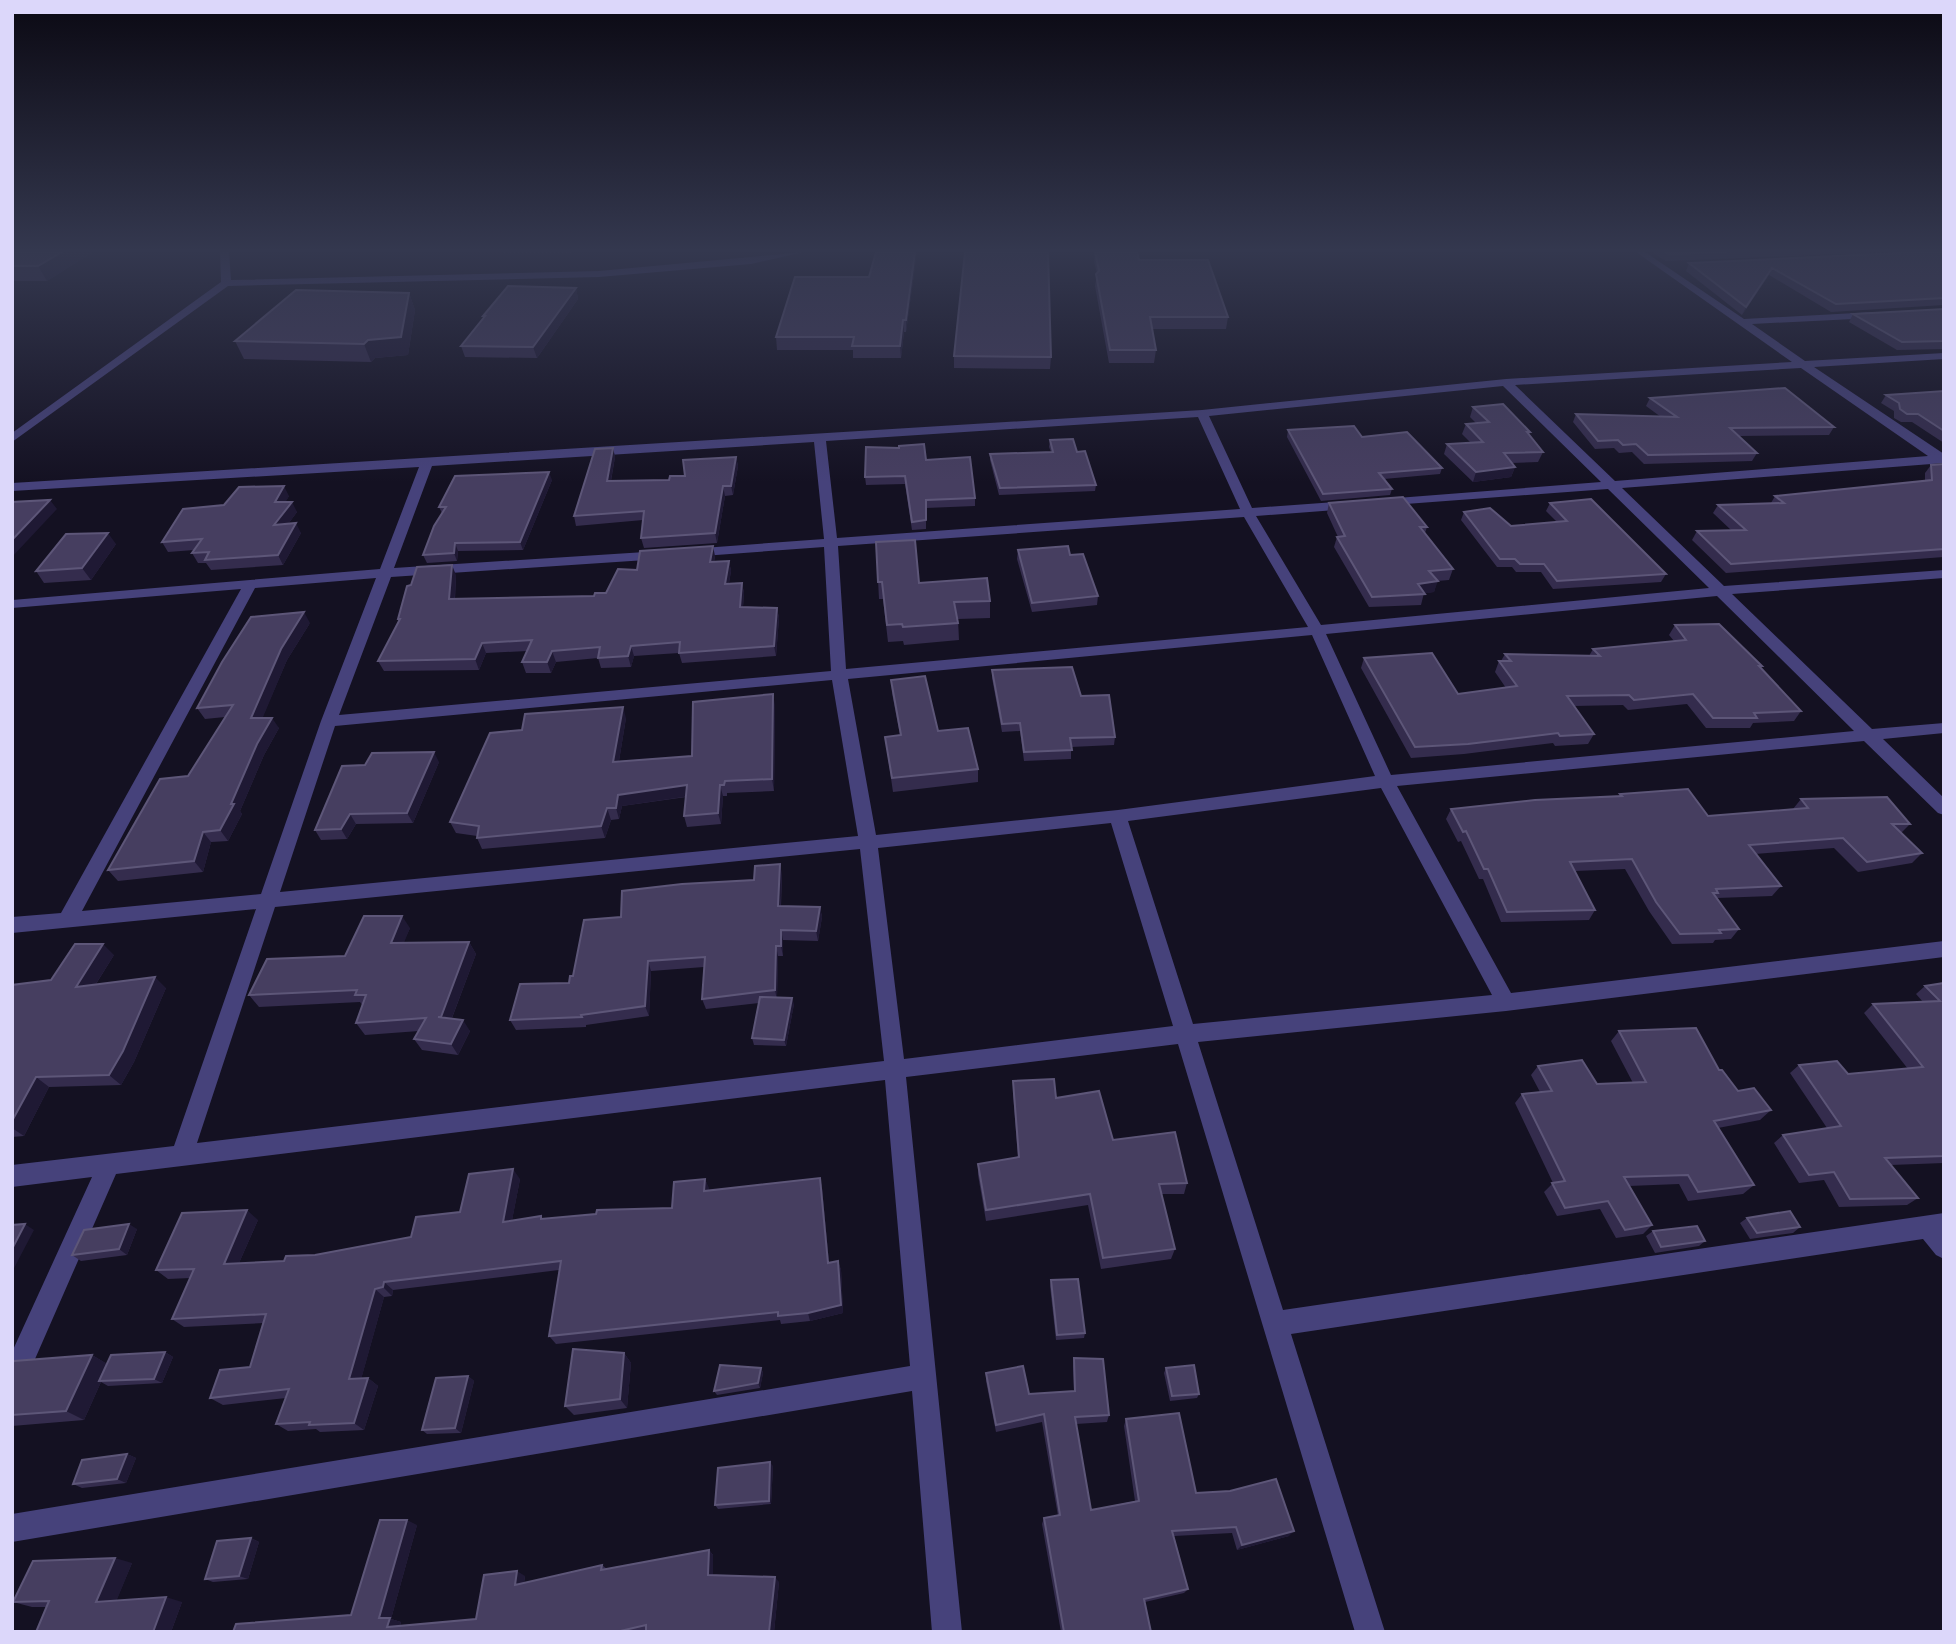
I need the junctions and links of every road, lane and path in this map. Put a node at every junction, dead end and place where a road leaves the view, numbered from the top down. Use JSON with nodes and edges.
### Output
{"nodes":[{"id":1,"x":163,"y":329,"type":"edge"},
{"id":2,"x":1751,"y":329,"type":"edge"},
{"id":3,"x":1944,"y":356,"type":"edge"},
{"id":4,"x":1803,"y":365,"type":"junction"},
{"id":5,"x":1506,"y":382,"type":"junction"},
{"id":6,"x":1202,"y":413,"type":"junction"},
{"id":7,"x":12,"y":439,"type":"edge"},
{"id":8,"x":820,"y":439,"type":"junction"},
{"id":9,"x":1942,"y":459,"type":"edge"},
{"id":10,"x":427,"y":463,"type":"junction"},
{"id":11,"x":1610,"y":485,"type":"junction"},
{"id":12,"x":12,"y":487,"type":"edge"},
{"id":13,"x":1248,"y":513,"type":"junction"},
{"id":14,"x":831,"y":544,"type":"junction"},
{"id":15,"x":385,"y":573,"type":"junction"},
{"id":16,"x":1944,"y":574,"type":"edge"},
{"id":17,"x":250,"y":585,"type":"junction"},
{"id":18,"x":1720,"y":592,"type":"junction"},
{"id":19,"x":13,"y":605,"type":"edge"},
{"id":20,"x":1317,"y":631,"type":"junction"},
{"id":21,"x":839,"y":674,"type":"junction"},
{"id":22,"x":329,"y":721,"type":"junction"},
{"id":23,"x":1944,"y":728,"type":"edge"},
{"id":24,"x":1868,"y":735,"type":"junction"},
{"id":25,"x":1386,"y":781,"type":"junction"},
{"id":26,"x":1944,"y":809,"type":"edge"},
{"id":27,"x":1118,"y":816,"type":"junction"},
{"id":28,"x":868,"y":842,"type":"junction"},
{"id":29,"x":271,"y":899,"type":"junction"},
{"id":30,"x":67,"y":920,"type":"junction"},
{"id":31,"x":12,"y":925,"type":"edge"},
{"id":32,"x":1944,"y":949,"type":"edge"},
{"id":33,"x":1506,"y":1002,"type":"junction"},
{"id":34,"x":1184,"y":1034,"type":"junction"},
{"id":35,"x":895,"y":1069,"type":"junction"},
{"id":36,"x":182,"y":1155,"type":"junction"},
{"id":37,"x":109,"y":1164,"type":"junction"},
{"id":38,"x":12,"y":1175,"type":"edge"},
{"id":39,"x":1936,"y":1226,"type":"edge"},
{"id":40,"x":1944,"y":1247,"type":"edge"},
{"id":41,"x":1274,"y":1324,"type":"junction"},
{"id":42,"x":924,"y":1376,"type":"junction"},
{"id":43,"x":12,"y":1382,"type":"edge"},
{"id":44,"x":12,"y":1528,"type":"edge"},
{"id":45,"x":947,"y":1632,"type":"edge"},
{"id":46,"x":1370,"y":1632,"type":"edge"}],
"edges":[{"from":1,"to":7,"type":"street"},
{"from":2,"to":4,"type":"street"},
{"from":3,"to":4,"type":"street"},
{"from":4,"to":5,"type":"street"},
{"from":4,"to":9,"type":"street"},
{"from":5,"to":6,"type":"street"},
{"from":5,"to":11,"type":"street"},
{"from":6,"to":8,"type":"street"},
{"from":6,"to":13,"type":"street"},
{"from":8,"to":10,"type":"street"},
{"from":8,"to":14,"type":"street"},
{"from":9,"to":11,"type":"street"},
{"from":10,"to":12,"type":"street"},
{"from":10,"to":15,"type":"street"},
{"from":11,"to":13,"type":"street"},
{"from":11,"to":18,"type":"street"},
{"from":13,"to":14,"type":"street"},
{"from":13,"to":20,"type":"street"},
{"from":14,"to":15,"type":"street"},
{"from":14,"to":21,"type":"street"},
{"from":15,"to":17,"type":"street"},
{"from":15,"to":22,"type":"street"},
{"from":16,"to":18,"type":"street"},
{"from":17,"to":19,"type":"street"},
{"from":17,"to":30,"type":"street"},
{"from":18,"to":20,"type":"street"},
{"from":18,"to":24,"type":"street"},
{"from":20,"to":21,"type":"street"},
{"from":20,"to":25,"type":"street"},
{"from":21,"to":22,"type":"street"},
{"from":21,"to":28,"type":"street"},
{"from":22,"to":29,"type":"street"},
{"from":23,"to":24,"type":"street"},
{"from":24,"to":25,"type":"street"},
{"from":24,"to":26,"type":"street"},
{"from":25,"to":27,"type":"street"},
{"from":25,"to":33,"type":"street"},
{"from":27,"to":28,"type":"street"},
{"from":27,"to":34,"type":"street"},
{"from":28,"to":29,"type":"street"},
{"from":28,"to":35,"type":"street"},
{"from":29,"to":30,"type":"street"},
{"from":29,"to":36,"type":"street"},
{"from":30,"to":31,"type":"street"},
{"from":32,"to":33,"type":"street"},
{"from":33,"to":34,"type":"street"},
{"from":34,"to":35,"type":"street"},
{"from":34,"to":41,"type":"street"},
{"from":35,"to":36,"type":"street"},
{"from":35,"to":42,"type":"street"},
{"from":36,"to":37,"type":"street"},
{"from":37,"to":38,"type":"street"},
{"from":37,"to":43,"type":"street"},
{"from":39,"to":40,"type":"street"},
{"from":39,"to":41,"type":"street"},
{"from":41,"to":46,"type":"street"},
{"from":42,"to":44,"type":"street"},
{"from":42,"to":45,"type":"street"}]}
